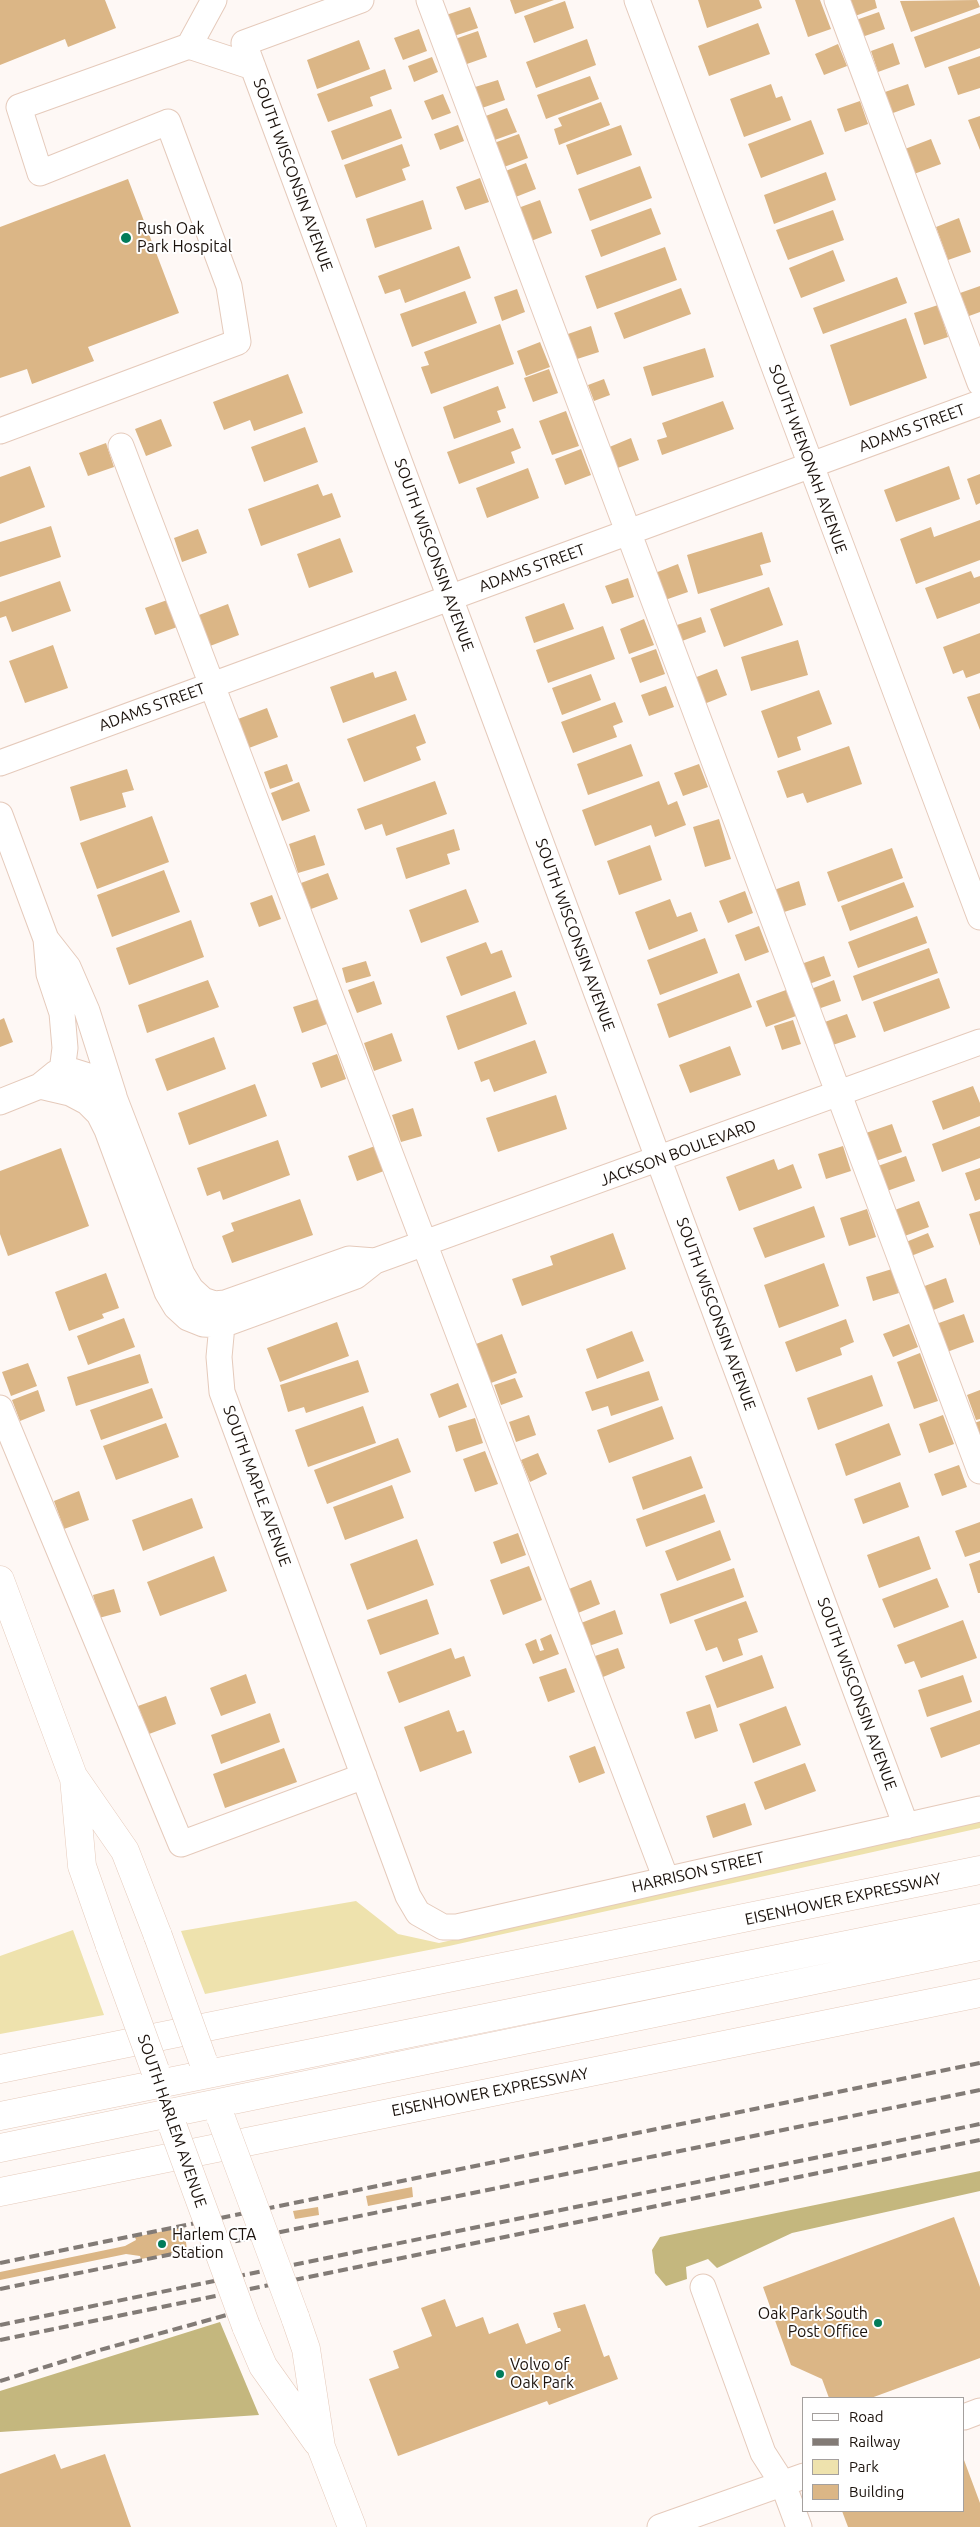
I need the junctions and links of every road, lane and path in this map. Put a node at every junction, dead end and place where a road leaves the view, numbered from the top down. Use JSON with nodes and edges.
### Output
{"nodes":[{"id":1,"x":214,"y":0,"type":"edge"},
{"id":2,"x":361,"y":0,"type":"edge"},
{"id":3,"x":429,"y":0,"type":"edge"},
{"id":4,"x":637,"y":0,"type":"edge"},
{"id":5,"x":837,"y":0,"type":"edge"},
{"id":6,"x":189,"y":46,"type":"junction"},
{"id":7,"x":253,"y":67,"type":"junction"},
{"id":8,"x":980,"y":383,"type":"edge"},
{"id":9,"x":980,"y":403,"type":"edge"},
{"id":10,"x":0,"y":431,"type":"edge"},
{"id":11,"x":121,"y":446,"type":"dead end"},
{"id":12,"x":810,"y":465,"type":"junction"},
{"id":13,"x":629,"y":532,"type":"junction"},
{"id":14,"x":450,"y":598,"type":"junction"},
{"id":15,"x":212,"y":685,"type":"junction"},
{"id":16,"x":0,"y":763,"type":"edge"},
{"id":17,"x":0,"y":815,"type":"edge"},
{"id":18,"x":980,"y":917,"type":"edge"},
{"id":19,"x":46,"y":939,"type":"junction"},
{"id":20,"x":980,"y":1042,"type":"edge"},
{"id":21,"x":62,"y":1071,"type":"junction"},
{"id":22,"x":40,"y":1086,"type":"junction"},
{"id":23,"x":839,"y":1094,"type":"junction"},
{"id":24,"x":114,"y":1097,"type":"junction"},
{"id":25,"x":0,"y":1102,"type":"edge"},
{"id":26,"x":659,"y":1160,"type":"junction"},
{"id":27,"x":425,"y":1244,"type":"junction"},
{"id":28,"x":224,"y":1314,"type":"junction"},
{"id":29,"x":0,"y":1408,"type":"edge"},
{"id":30,"x":980,"y":1471,"type":"edge"},
{"id":31,"x":0,"y":1580,"type":"edge"},
{"id":32,"x":74,"y":1776,"type":"junction"},
{"id":33,"x":364,"y":1776,"type":"junction"},
{"id":34,"x":980,"y":1809,"type":"edge"},
{"id":35,"x":906,"y":1826,"type":"junction"},
{"id":36,"x":980,"y":1870,"type":"edge"},
{"id":37,"x":666,"y":1879,"type":"junction"},
{"id":38,"x":418,"y":1913,"type":"joint"},
{"id":39,"x":980,"y":1918,"type":"edge"},
{"id":40,"x":980,"y":1946,"type":"edge"},
{"id":41,"x":980,"y":1993,"type":"edge"},
{"id":42,"x":205,"y":2067,"type":"junction"},
{"id":43,"x":0,"y":2069,"type":"edge"},
{"id":44,"x":157,"y":2077,"type":"junction"},
{"id":45,"x":219,"y":2111,"type":"junction"},
{"id":46,"x":0,"y":2116,"type":"edge"},
{"id":47,"x":171,"y":2121,"type":"junction"},
{"id":48,"x":0,"y":2148,"type":"edge"},
{"id":49,"x":0,"y":2192,"type":"edge"},
{"id":50,"x":703,"y":2287,"type":"dead end"},
{"id":51,"x":980,"y":2411,"type":"edge"},
{"id":52,"x":965,"y":2417,"type":"edge"},
{"id":53,"x":321,"y":2447,"type":"junction"},
{"id":54,"x":793,"y":2480,"type":"edge"},
{"id":55,"x":352,"y":2527,"type":"edge"},
{"id":56,"x":660,"y":2527,"type":"edge"},
{"id":57,"x":799,"y":2527,"type":"edge"}],
"edges":[{"from":1,"to":6,"type":"street"},
{"from":2,"to":7,"type":"street","name":"SOUTH WISCONSIN AVENUE"},
{"from":3,"to":13,"type":"street"},
{"from":4,"to":12,"type":"street","name":"SOUTH WENONAH AVENUE"},
{"from":5,"to":8,"type":"street"},
{"from":6,"to":7,"type":"street"},
{"from":6,"to":10,"type":"street"},
{"from":7,"to":14,"type":"street","name":"SOUTH WISCONSIN AVENUE"},
{"from":9,"to":12,"type":"street","name":"ADAMS STREET"},
{"from":11,"to":15,"type":"street"},
{"from":12,"to":13,"type":"street","name":"ADAMS STREET"},
{"from":12,"to":18,"type":"street","name":"SOUTH WENONAH AVENUE"},
{"from":13,"to":14,"type":"street","name":"ADAMS STREET"},
{"from":13,"to":23,"type":"street"},
{"from":14,"to":15,"type":"street","name":"ADAMS STREET"},
{"from":14,"to":26,"type":"street","name":"SOUTH WISCONSIN AVENUE"},
{"from":15,"to":16,"type":"street","name":"ADAMS STREET"},
{"from":15,"to":27,"type":"street"},
{"from":17,"to":19,"type":"street"},
{"from":19,"to":21,"type":"street"},
{"from":19,"to":24,"type":"street"},
{"from":20,"to":23,"type":"street","name":"JACKSON BOULEVARD"},
{"from":21,"to":22,"type":"street"},
{"from":21,"to":24,"type":"street"},
{"from":22,"to":25,"type":"street"},
{"from":22,"to":28,"type":"street"},
{"from":23,"to":26,"type":"street","name":"JACKSON BOULEVARD"},
{"from":23,"to":30,"type":"street"},
{"from":24,"to":28,"type":"street"},
{"from":26,"to":27,"type":"street","name":"JACKSON BOULEVARD"},
{"from":26,"to":35,"type":"street","name":"SOUTH WISCONSIN AVENUE"},
{"from":27,"to":28,"type":"street","name":"JACKSON BOULEVARD"},
{"from":27,"to":37,"type":"street"},
{"from":28,"to":33,"type":"street","name":"SOUTH MAPLE AVENUE"},
{"from":29,"to":33,"type":"street"},
{"from":31,"to":32,"type":"main road","name":"SOUTH HARLEM AVENUE"},
{"from":32,"to":42,"type":"main road","name":"SOUTH HARLEM AVENUE","bridge":true},
{"from":32,"to":44,"type":"main road","name":"SOUTH HARLEM AVENUE","bridge":true},
{"from":33,"to":38,"type":"street","name":"SOUTH MAPLE AVENUE"},
{"from":34,"to":35,"type":"street","name":"HARRISON STREET"},
{"from":35,"to":37,"type":"street","name":"HARRISON STREET"},
{"from":36,"to":43,"type":"main road","name":"EISENHOWER EXPRESSWAY"},
{"from":37,"to":38,"type":"street","name":"HARRISON STREET"},
{"from":39,"to":42,"type":"main road"},
{"from":40,"to":45,"type":"main road"},
{"from":41,"to":49,"type":"main road","name":"EISENHOWER EXPRESSWAY"},
{"from":42,"to":44,"type":"main road"},
{"from":42,"to":45,"type":"main road","name":"SOUTH HARLEM AVENUE"},
{"from":44,"to":46,"type":"main road"},
{"from":44,"to":47,"type":"main road","name":"SOUTH HARLEM AVENUE"},
{"from":45,"to":47,"type":"main road"},
{"from":45,"to":53,"type":"main road","name":"SOUTH HARLEM AVENUE","bridge":true},
{"from":47,"to":48,"type":"main road"},
{"from":47,"to":53,"type":"main road","name":"SOUTH HARLEM AVENUE","bridge":true},
{"from":50,"to":54,"type":"street"},
{"from":51,"to":52,"type":"street"},
{"from":53,"to":55,"type":"main road","name":"SOUTH HARLEM AVENUE"},
{"from":54,"to":56,"type":"street"},
{"from":54,"to":57,"type":"street"}]}
